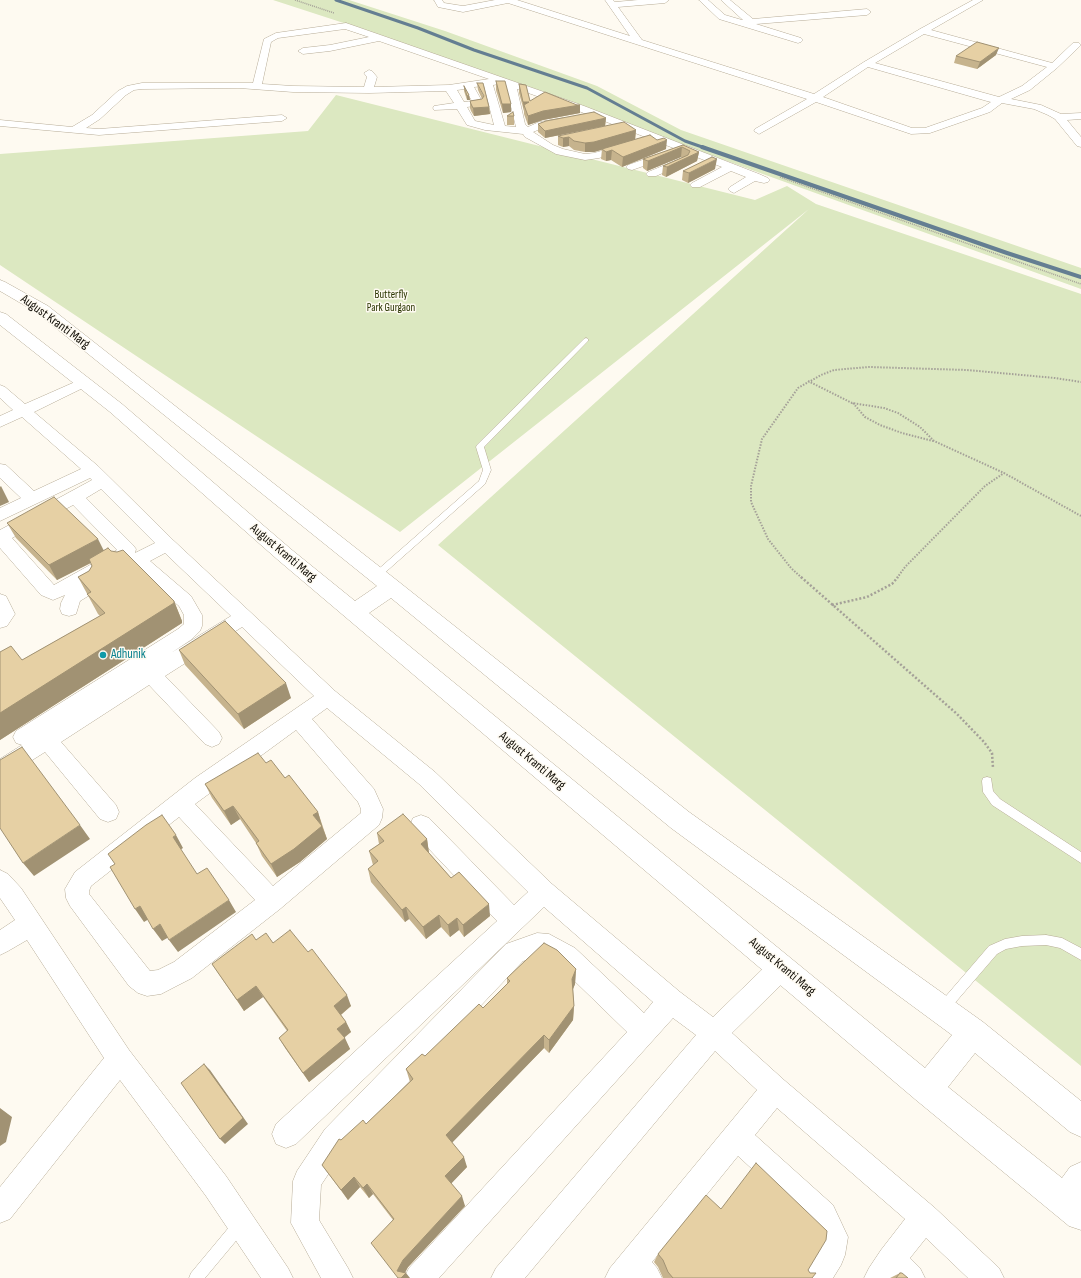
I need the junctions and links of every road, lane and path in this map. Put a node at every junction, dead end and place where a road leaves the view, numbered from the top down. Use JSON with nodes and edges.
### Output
{"nodes":[{"id":1,"x":438,"y":0,"type":"edge"},
{"id":2,"x":665,"y":0,"type":"edge"},
{"id":3,"x":703,"y":0,"type":"edge"},
{"id":4,"x":725,"y":0,"type":"edge"},
{"id":5,"x":979,"y":0,"type":"edge"},
{"id":6,"x":611,"y":2,"type":"edge"},
{"id":7,"x":867,"y":12,"type":"dead end"},
{"id":8,"x":740,"y":23,"type":"junction"},
{"id":9,"x":752,"y":23,"type":"junction"},
{"id":10,"x":922,"y":31,"type":"junction"},
{"id":11,"x":378,"y":38,"type":"junction"},
{"id":12,"x":798,"y":40,"type":"dead end"},
{"id":13,"x":639,"y":42,"type":"junction"},
{"id":14,"x":1077,"y":47,"type":"edge"},
{"id":15,"x":303,"y":52,"type":"dead end"},
{"id":16,"x":867,"y":64,"type":"junction"},
{"id":17,"x":1054,"y":66,"type":"junction"},
{"id":18,"x":369,"y":73,"type":"dead end"},
{"id":19,"x":507,"y":82,"type":"junction"},
{"id":20,"x":488,"y":83,"type":"junction"},
{"id":21,"x":257,"y":86,"type":"junction"},
{"id":22,"x":468,"y":86,"type":"junction"},
{"id":23,"x":448,"y":88,"type":"junction"},
{"id":24,"x":369,"y":90,"type":"junction"},
{"id":25,"x":544,"y":96,"type":"junction"},
{"id":26,"x":815,"y":98,"type":"junction"},
{"id":27,"x":1000,"y":100,"type":"junction"},
{"id":28,"x":532,"y":102,"type":"edge"},
{"id":29,"x":478,"y":103,"type":"junction"},
{"id":30,"x":460,"y":105,"type":"junction"},
{"id":31,"x":438,"y":108,"type":"dead end"},
{"id":32,"x":580,"y":108,"type":"junction"},
{"id":33,"x":597,"y":115,"type":"junction"},
{"id":34,"x":1081,"y":116,"type":"edge"},
{"id":35,"x":1059,"y":117,"type":"junction"},
{"id":36,"x":282,"y":118,"type":"dead end"},
{"id":37,"x":565,"y":119,"type":"junction"},
{"id":38,"x":0,"y":123,"type":"edge"},
{"id":39,"x":589,"y":124,"type":"edge"},
{"id":40,"x":611,"y":125,"type":"junction"},
{"id":41,"x":485,"y":127,"type":"junction"},
{"id":42,"x":500,"y":128,"type":"junction"},
{"id":43,"x":74,"y":130,"type":"junction"},
{"id":44,"x":759,"y":131,"type":"dead end"},
{"id":45,"x":528,"y":133,"type":"junction"},
{"id":46,"x":620,"y":138,"type":"edge"},
{"id":47,"x":639,"y":140,"type":"junction"},
{"id":48,"x":1081,"y":144,"type":"edge"},
{"id":49,"x":559,"y":146,"type":"junction"},
{"id":50,"x":582,"y":146,"type":"edge"},
{"id":51,"x":683,"y":148,"type":"junction"},
{"id":52,"x":698,"y":154,"type":"junction"},
{"id":53,"x":713,"y":160,"type":"junction"},
{"id":54,"x":632,"y":167,"type":"dead end"},
{"id":55,"x":699,"y":167,"type":"edge"},
{"id":56,"x":731,"y":167,"type":"junction"},
{"id":57,"x":652,"y":174,"type":"dead end"},
{"id":58,"x":696,"y":185,"type":"dead end"},
{"id":59,"x":734,"y":190,"type":"dead end"},
{"id":60,"x":0,"y":285,"type":"edge"},
{"id":61,"x":0,"y":317,"type":"edge"},
{"id":62,"x":586,"y":340,"type":"dead end"},
{"id":63,"x":807,"y":381,"type":"junction"},
{"id":64,"x":84,"y":382,"type":"junction"},
{"id":65,"x":1081,"y":382,"type":"edge"},
{"id":66,"x":0,"y":390,"type":"edge"},
{"id":67,"x":852,"y":403,"type":"junction"},
{"id":68,"x":24,"y":411,"type":"junction"},
{"id":69,"x":0,"y":422,"type":"edge"},
{"id":70,"x":934,"y":441,"type":"junction"},
{"id":71,"x":0,"y":469,"type":"edge"},
{"id":72,"x":1004,"y":473,"type":"junction"},
{"id":73,"x":98,"y":476,"type":"junction"},
{"id":74,"x":75,"y":497,"type":"junction"},
{"id":75,"x":32,"y":499,"type":"junction"},
{"id":76,"x":0,"y":515,"type":"edge"},
{"id":77,"x":1081,"y":516,"type":"edge"},
{"id":78,"x":167,"y":544,"type":"junction"},
{"id":79,"x":137,"y":560,"type":"junction"},
{"id":80,"x":385,"y":581,"type":"junction"},
{"id":81,"x":0,"y":601,"type":"edge"},
{"id":82,"x":831,"y":605,"type":"junction"},
{"id":83,"x":69,"y":609,"type":"dead end"},
{"id":84,"x":354,"y":612,"type":"junction"},
{"id":85,"x":244,"y":616,"type":"junction"},
{"id":86,"x":0,"y":621,"type":"edge"},
{"id":87,"x":151,"y":674,"type":"junction"},
{"id":88,"x":328,"y":697,"type":"junction"},
{"id":89,"x":298,"y":718,"type":"junction"},
{"id":90,"x":23,"y":737,"type":"dead end"},
{"id":91,"x":212,"y":738,"type":"dead end"},
{"id":92,"x":47,"y":740,"type":"junction"},
{"id":93,"x":0,"y":770,"type":"edge"},
{"id":94,"x":987,"y":781,"type":"joint"},
{"id":95,"x":180,"y":803,"type":"junction"},
{"id":96,"x":108,"y":812,"type":"dead end"},
{"id":97,"x":421,"y":825,"type":"dead end"},
{"id":98,"x":1081,"y":858,"type":"edge"},
{"id":99,"x":0,"y":881,"type":"edge"},
{"id":100,"x":544,"y":892,"type":"junction"},
{"id":101,"x":272,"y":901,"type":"junction"},
{"id":102,"x":513,"y":921,"type":"junction"},
{"id":103,"x":30,"y":924,"type":"junction"},
{"id":104,"x":0,"y":943,"type":"edge"},
{"id":105,"x":1081,"y":954,"type":"edge"},
{"id":106,"x":782,"y":967,"type":"junction"},
{"id":107,"x":671,"y":1001,"type":"junction"},
{"id":108,"x":942,"y":1010,"type":"junction"},
{"id":109,"x":645,"y":1031,"type":"junction"},
{"id":110,"x":973,"y":1032,"type":"junction"},
{"id":111,"x":714,"y":1033,"type":"junction"},
{"id":112,"x":120,"y":1059,"type":"junction"},
{"id":113,"x":775,"y":1089,"type":"junction"},
{"id":114,"x":927,"y":1089,"type":"junction"},
{"id":115,"x":1081,"y":1120,"type":"edge"},
{"id":116,"x":286,"y":1134,"type":"dead end"},
{"id":117,"x":736,"y":1136,"type":"junction"},
{"id":118,"x":1076,"y":1198,"type":"edge"},
{"id":119,"x":0,"y":1209,"type":"edge"},
{"id":120,"x":925,"y":1218,"type":"junction"},
{"id":121,"x":241,"y":1224,"type":"junction"},
{"id":122,"x":893,"y":1272,"type":"edge"},
{"id":123,"x":633,"y":1273,"type":"edge"},
{"id":124,"x":196,"y":1278,"type":"edge"},
{"id":125,"x":278,"y":1278,"type":"edge"},
{"id":126,"x":338,"y":1278,"type":"edge"},
{"id":127,"x":419,"y":1278,"type":"edge"},
{"id":128,"x":506,"y":1278,"type":"edge"},
{"id":129,"x":815,"y":1278,"type":"edge"},
{"id":130,"x":989,"y":1278,"type":"edge"}],
"edges":[{"from":1,"to":13,"type":"street"},
{"from":2,"to":6,"type":"street"},
{"from":3,"to":8,"type":"street"},
{"from":4,"to":9,"type":"street"},
{"from":5,"to":10,"type":"street"},
{"from":6,"to":13,"type":"street"},
{"from":7,"to":9,"type":"street"},
{"from":8,"to":9,"type":"street"},
{"from":8,"to":12,"type":"street"},
{"from":10,"to":16,"type":"street"},
{"from":10,"to":17,"type":"street"},
{"from":11,"to":15,"type":"street"},
{"from":11,"to":19,"type":"street"},
{"from":11,"to":21,"type":"street"},
{"from":13,"to":26,"type":"street"},
{"from":14,"to":17,"type":"street"},
{"from":16,"to":26,"type":"street"},
{"from":16,"to":27,"type":"street"},
{"from":17,"to":27,"type":"street"},
{"from":18,"to":24,"type":"street"},
{"from":19,"to":20,"type":"street"},
{"from":19,"to":25,"type":"street"},
{"from":19,"to":45,"type":"street"},
{"from":20,"to":22,"type":"street"},
{"from":20,"to":42,"type":"street"},
{"from":21,"to":24,"type":"street"},
{"from":21,"to":43,"type":"street"},
{"from":22,"to":23,"type":"street"},
{"from":22,"to":29,"type":"street"},
{"from":23,"to":24,"type":"street"},
{"from":23,"to":30,"type":"street"},
{"from":25,"to":28,"type":"street"},
{"from":25,"to":32,"type":"street"},
{"from":26,"to":27,"type":"street"},
{"from":26,"to":44,"type":"street"},
{"from":27,"to":35,"type":"street"},
{"from":29,"to":30,"type":"street"},
{"from":29,"to":41,"type":"street"},
{"from":30,"to":31,"type":"street"},
{"from":30,"to":41,"type":"street"},
{"from":32,"to":33,"type":"street"},
{"from":32,"to":37,"type":"street"},
{"from":33,"to":37,"type":"street"},
{"from":33,"to":40,"type":"street"},
{"from":34,"to":35,"type":"street"},
{"from":35,"to":48,"type":"street"},
{"from":36,"to":43,"type":"street"},
{"from":37,"to":45,"type":"street"},
{"from":38,"to":43,"type":"street"},
{"from":39,"to":40,"type":"street"},
{"from":40,"to":47,"type":"street"},
{"from":41,"to":42,"type":"street"},
{"from":42,"to":45,"type":"street"},
{"from":45,"to":49,"type":"street"},
{"from":46,"to":47,"type":"street"},
{"from":47,"to":49,"type":"street"},
{"from":47,"to":51,"type":"street"},
{"from":49,"to":50,"type":"street"},
{"from":51,"to":52,"type":"street"},
{"from":51,"to":54,"type":"street"},
{"from":52,"to":53,"type":"street"},
{"from":52,"to":57,"type":"street"},
{"from":53,"to":55,"type":"street"},
{"from":53,"to":56,"type":"street"},
{"from":56,"to":58,"type":"street"},
{"from":56,"to":59,"type":"street"},
{"from":60,"to":80,"type":"main road","name":"August Kranti Marg"},
{"from":61,"to":64,"type":"main road","name":"August Kranti Marg"},
{"from":62,"to":80,"type":"lane"},
{"from":63,"to":65,"type":"path"},
{"from":63,"to":67,"type":"path"},
{"from":63,"to":82,"type":"path"},
{"from":64,"to":68,"type":"street"},
{"from":64,"to":84,"type":"main road","name":"August Kranti Marg"},
{"from":66,"to":68,"type":"street"},
{"from":67,"to":70,"type":"path"},
{"from":67,"to":70,"type":"path"},
{"from":68,"to":69,"type":"street"},
{"from":68,"to":73,"type":"street"},
{"from":70,"to":72,"type":"path"},
{"from":71,"to":75,"type":"street"},
{"from":72,"to":77,"type":"path"},
{"from":72,"to":82,"type":"path"},
{"from":73,"to":74,"type":"street"},
{"from":73,"to":75,"type":"street"},
{"from":73,"to":78,"type":"street"},
{"from":74,"to":74,"type":"street"},
{"from":75,"to":76,"type":"street"},
{"from":78,"to":79,"type":"street"},
{"from":78,"to":85,"type":"street"},
{"from":79,"to":83,"type":"street"},
{"from":79,"to":90,"type":"street"},
{"from":80,"to":84,"type":"main road"},
{"from":80,"to":108,"type":"main road","name":"August Kranti Marg"},
{"from":81,"to":86,"type":"street"},
{"from":82,"to":94,"type":"path"},
{"from":84,"to":106,"type":"main road","name":"August Kranti Marg"},
{"from":85,"to":87,"type":"street"},
{"from":85,"to":88,"type":"street"},
{"from":87,"to":91,"type":"street"},
{"from":87,"to":92,"type":"street"},
{"from":88,"to":89,"type":"street"},
{"from":88,"to":100,"type":"street"},
{"from":89,"to":95,"type":"street"},
{"from":89,"to":101,"type":"street"},
{"from":92,"to":93,"type":"street"},
{"from":92,"to":96,"type":"street"},
{"from":94,"to":98,"type":"lane"},
{"from":95,"to":101,"type":"street"},
{"from":95,"to":101,"type":"street"},
{"from":97,"to":102,"type":"street"},
{"from":99,"to":103,"type":"street"},
{"from":100,"to":102,"type":"street"},
{"from":100,"to":107,"type":"street"},
{"from":102,"to":116,"type":"street"},
{"from":103,"to":104,"type":"street"},
{"from":103,"to":112,"type":"street"},
{"from":105,"to":108,"type":"lane"},
{"from":106,"to":111,"type":"street"},
{"from":106,"to":114,"type":"main road","name":"August Kranti Marg"},
{"from":107,"to":109,"type":"street"},
{"from":107,"to":111,"type":"street"},
{"from":108,"to":110,"type":"main road","name":"August Kranti Marg"},
{"from":109,"to":126,"type":"street"},
{"from":109,"to":127,"type":"street"},
{"from":110,"to":114,"type":"main road"},
{"from":110,"to":115,"type":"main road","name":"August Kranti Marg"},
{"from":111,"to":113,"type":"street"},
{"from":111,"to":128,"type":"street"},
{"from":112,"to":119,"type":"street"},
{"from":112,"to":121,"type":"street"},
{"from":113,"to":117,"type":"street"},
{"from":113,"to":120,"type":"street"},
{"from":114,"to":118,"type":"main road","name":"August Kranti Marg"},
{"from":117,"to":123,"type":"street"},
{"from":117,"to":129,"type":"street"},
{"from":120,"to":122,"type":"street"},
{"from":120,"to":130,"type":"street"},
{"from":121,"to":124,"type":"lane"},
{"from":121,"to":125,"type":"street"}]}
